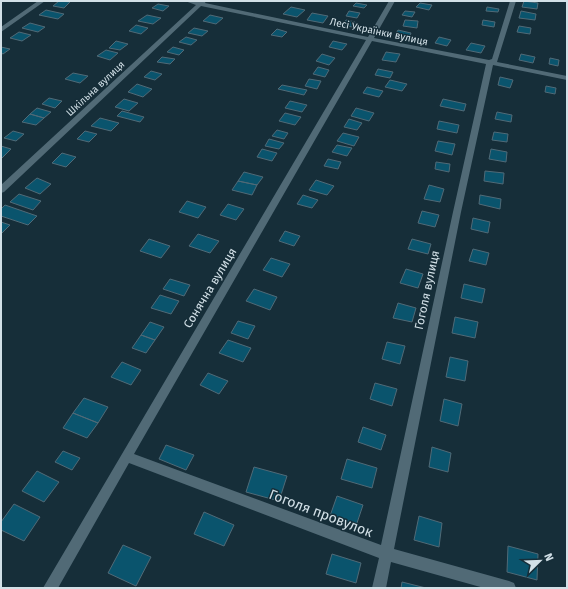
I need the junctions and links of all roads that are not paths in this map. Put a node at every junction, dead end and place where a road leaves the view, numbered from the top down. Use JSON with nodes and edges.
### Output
{"nodes":[{"id":1,"x":42,"y":1,"type":"edge"},
{"id":2,"x":188,"y":1,"type":"edge"},
{"id":3,"x":392,"y":1,"type":"edge"},
{"id":4,"x":513,"y":1,"type":"edge"},
{"id":5,"x":202,"y":2,"type":"edge"},
{"id":6,"x":1,"y":30,"type":"edge"},
{"id":7,"x":371,"y":39,"type":"junction"},
{"id":8,"x":490,"y":64,"type":"junction"},
{"id":9,"x":567,"y":78,"type":"edge"},
{"id":10,"x":1,"y":190,"type":"edge"},
{"id":11,"x":127,"y":457,"type":"junction"},
{"id":12,"x":386,"y":554,"type":"junction"},
{"id":13,"x":50,"y":588,"type":"edge"},
{"id":14,"x":379,"y":588,"type":"edge"},
{"id":15,"x":508,"y":588,"type":"edge"}],
"edges":[{"from":1,"to":6,"type":"street"},
{"from":2,"to":5,"type":"street","name":"Лесі Українки вулиця"},
{"from":3,"to":7,"type":"street","name":"Сонячна вулиця"},
{"from":4,"to":8,"type":"street","name":"Гоголя вулиця"},
{"from":5,"to":7,"type":"street","name":"Лесі Українки вулиця"},
{"from":5,"to":10,"type":"street","name":"Шкільна вулиця"},
{"from":7,"to":8,"type":"street","name":"Лесі Українки вулиця"},
{"from":7,"to":11,"type":"street","name":"Сонячна вулиця"},
{"from":8,"to":9,"type":"street","name":"Лесі Українки вулиця"},
{"from":8,"to":12,"type":"street","name":"Гоголя вулиця"},
{"from":11,"to":12,"type":"street","name":"Гоголя провулок"},
{"from":11,"to":13,"type":"street","name":"Сонячна вулиця"},
{"from":12,"to":14,"type":"street","name":"Гоголя вулиця"},
{"from":12,"to":15,"type":"street","name":"Гоголя провулок"}]}
